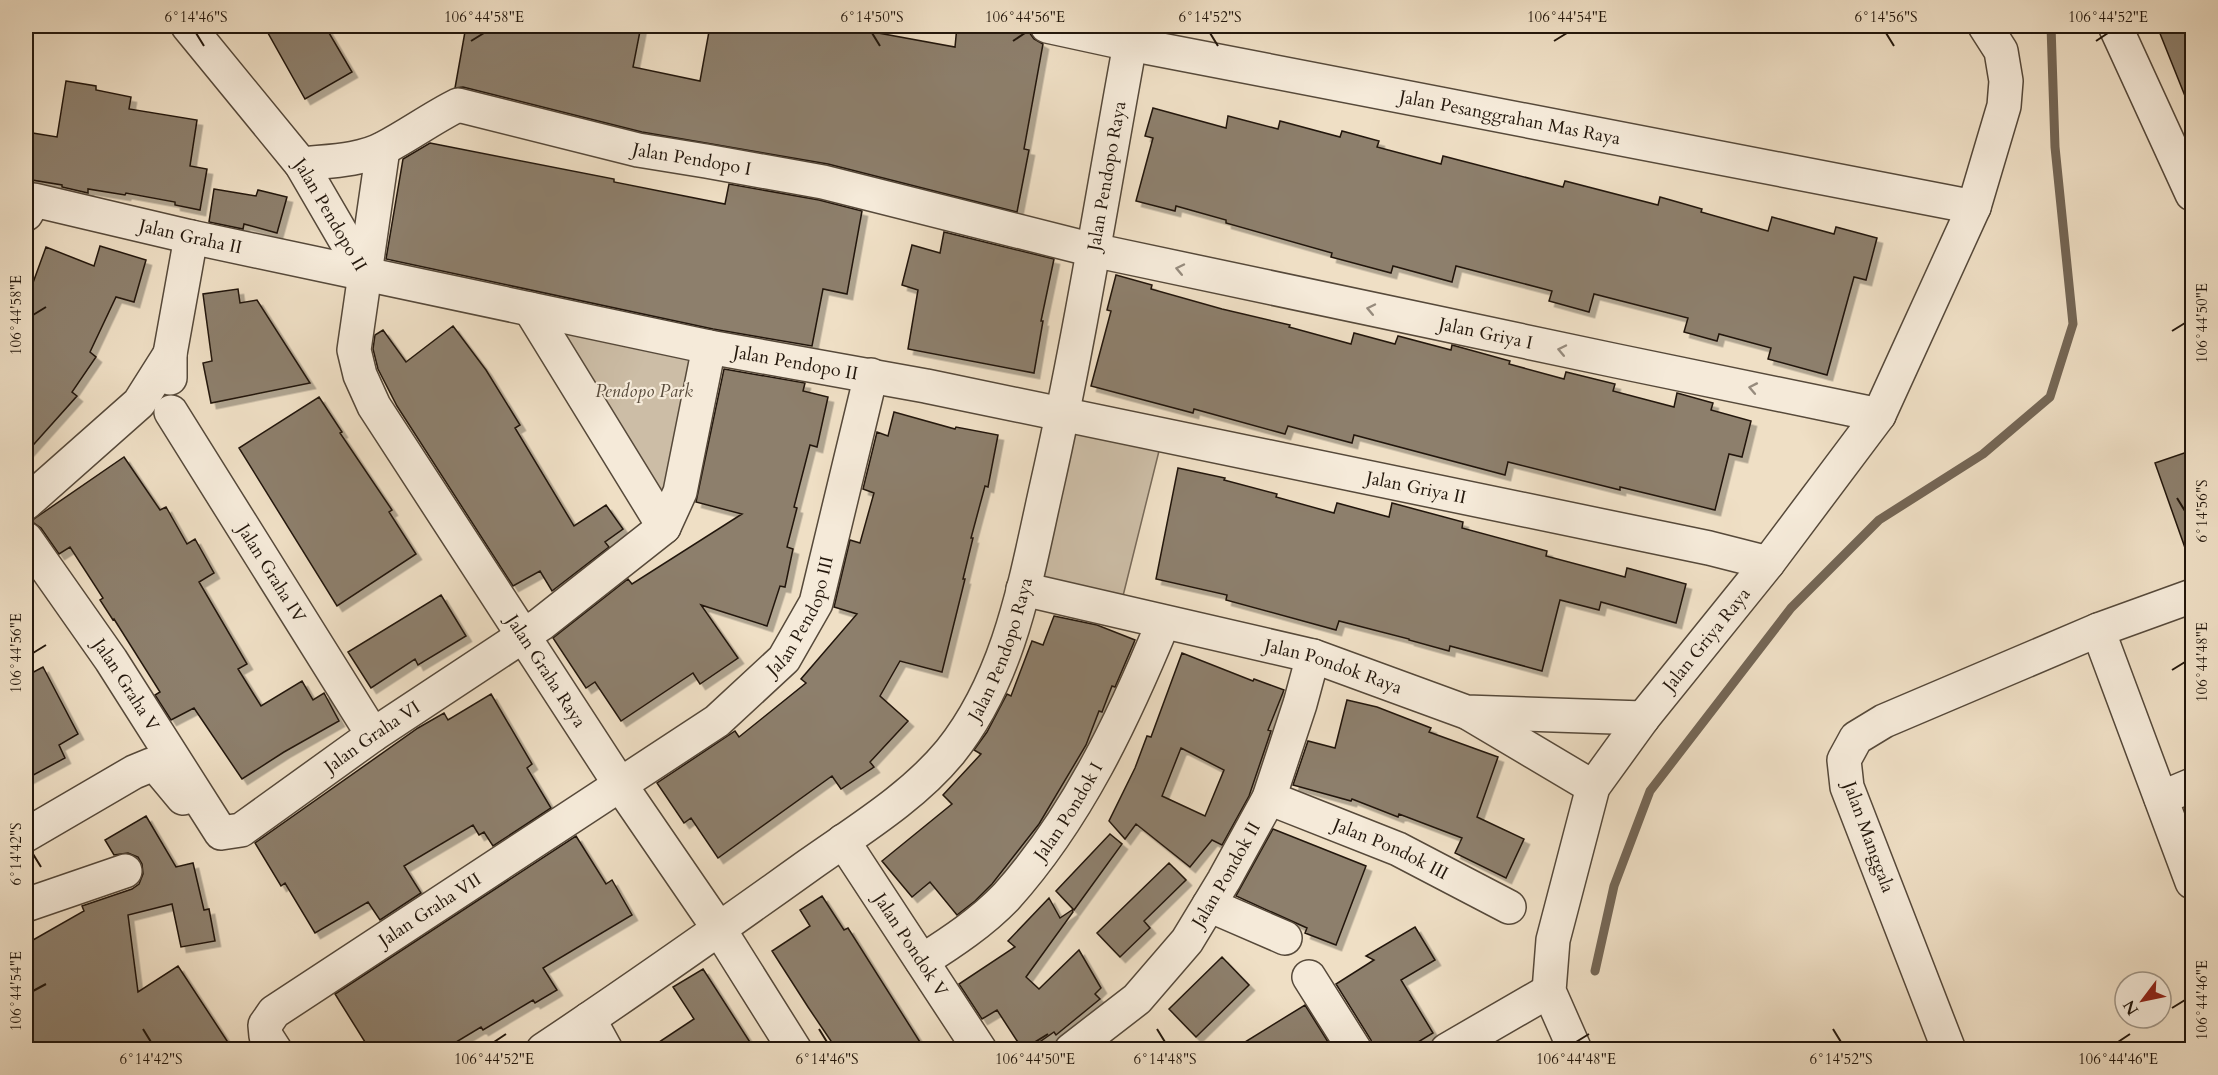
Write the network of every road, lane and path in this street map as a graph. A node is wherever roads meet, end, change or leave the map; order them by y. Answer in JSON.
{"nodes":[{"id":1,"x":188,"y":26,"type":"edge"},
{"id":2,"x":1047,"y":26,"type":"edge"},
{"id":3,"x":1985,"y":26,"type":"edge"},
{"id":4,"x":2115,"y":26,"type":"edge"},
{"id":5,"x":1130,"y":44,"type":"junction"},
{"id":6,"x":383,"y":149,"type":"junction"},
{"id":7,"x":301,"y":164,"type":"junction"},
{"id":8,"x":2193,"y":194,"type":"edge"},
{"id":9,"x":1974,"y":207,"type":"junction"},
{"id":10,"x":26,"y":214,"type":"edge"},
{"id":11,"x":191,"y":237,"type":"junction"},
{"id":12,"x":1093,"y":250,"type":"junction"},
{"id":13,"x":364,"y":274,"type":"junction"},
{"id":14,"x":530,"y":309,"type":"junction"},
{"id":15,"x":709,"y":347,"type":"junction"},
{"id":16,"x":170,"y":354,"type":"junction"},
{"id":17,"x":871,"y":375,"type":"junction"},
{"id":18,"x":139,"y":403,"type":"junction"},
{"id":19,"x":171,"y":412,"type":"junction"},
{"id":20,"x":1878,"y":414,"type":"junction"},
{"id":21,"x":1062,"y":415,"type":"junction"},
{"id":22,"x":26,"y":503,"type":"edge"},
{"id":23,"x":664,"y":527,"type":"junction"},
{"id":24,"x":26,"y":539,"type":"edge"},
{"id":25,"x":1768,"y":563,"type":"junction"},
{"id":26,"x":1023,"y":589,"type":"junction"},
{"id":27,"x":2193,"y":596,"type":"edge"},
{"id":28,"x":1163,"y":623,"type":"junction"},
{"id":29,"x":2098,"y":630,"type":"junction"},
{"id":30,"x":523,"y":636,"type":"junction"},
{"id":31,"x":1313,"y":656,"type":"junction"},
{"id":32,"x":1466,"y":712,"type":"junction"},
{"id":33,"x":1643,"y":718,"type":"junction"},
{"id":34,"x":373,"y":735,"type":"junction"},
{"id":35,"x":2193,"y":785,"type":"edge"},
{"id":36,"x":621,"y":786,"type":"junction"},
{"id":37,"x":1593,"y":787,"type":"junction"},
{"id":38,"x":1269,"y":798,"type":"junction"},
{"id":39,"x":2161,"y":798,"type":"junction"},
{"id":40,"x":219,"y":829,"type":"junction"},
{"id":41,"x":26,"y":836,"type":"edge"},
{"id":42,"x":843,"y":841,"type":"junction"},
{"id":43,"x":125,"y":871,"type":"dead end"},
{"id":44,"x":2193,"y":882,"type":"edge"},
{"id":45,"x":26,"y":905,"type":"edge"},
{"id":46,"x":1209,"y":905,"type":"junction"},
{"id":47,"x":1509,"y":908,"type":"dead end"},
{"id":48,"x":719,"y":930,"type":"junction"},
{"id":49,"x":1285,"y":938,"type":"dead end"},
{"id":50,"x":922,"y":961,"type":"junction"},
{"id":51,"x":1309,"y":977,"type":"dead end"},
{"id":52,"x":1549,"y":991,"type":"junction"},
{"id":53,"x":589,"y":1019,"type":"junction"},
{"id":54,"x":275,"y":1050,"type":"edge"},
{"id":55,"x":543,"y":1050,"type":"edge"},
{"id":56,"x":606,"y":1050,"type":"edge"},
{"id":57,"x":795,"y":1050,"type":"edge"},
{"id":58,"x":980,"y":1050,"type":"edge"},
{"id":59,"x":1071,"y":1050,"type":"edge"},
{"id":60,"x":1355,"y":1050,"type":"edge"},
{"id":61,"x":1447,"y":1050,"type":"edge"},
{"id":62,"x":1575,"y":1050,"type":"edge"},
{"id":63,"x":1949,"y":1050,"type":"edge"}],
"edges":[{"from":1,"to":7,"type":"street","name":"Jalan Pendopo II"},
{"from":2,"to":5,"type":"street","name":"Jalan Pesanggrahan Mas Raya"},
{"from":3,"to":9,"type":"street","name":"Jalan Griya Raya"},
{"from":4,"to":8,"type":"street"},
{"from":5,"to":9,"type":"street","name":"Jalan Pesanggrahan Mas Raya"},
{"from":5,"to":12,"type":"street","name":"Jalan Pendopo Raya"},
{"from":6,"to":7,"type":"street","name":"Jalan Pendopo I"},
{"from":6,"to":12,"type":"street","name":"Jalan Pendopo I"},
{"from":6,"to":13,"type":"street","name":"Jalan Graha Raya"},
{"from":7,"to":13,"type":"street","name":"Jalan Pendopo II"},
{"from":9,"to":20,"type":"street","name":"Jalan Griya Raya"},
{"from":10,"to":11,"type":"street","name":"Jalan Graha II"},
{"from":11,"to":13,"type":"street","name":"Jalan Graha II"},
{"from":11,"to":16,"type":"street"},
{"from":20,"to":12,"type":"street","name":"Jalan Griya I","one_way":true},
{"from":12,"to":21,"type":"street","name":"Jalan Pendopo Raya"},
{"from":13,"to":14,"type":"street","name":"Jalan Pendopo II"},
{"from":13,"to":30,"type":"street","name":"Jalan Graha Raya"},
{"from":14,"to":15,"type":"street","name":"Jalan Pendopo II"},
{"from":14,"to":23,"type":"street"},
{"from":15,"to":17,"type":"street","name":"Jalan Pendopo II"},
{"from":15,"to":23,"type":"street"},
{"from":16,"to":18,"type":"street"},
{"from":16,"to":19,"type":"street"},
{"from":17,"to":21,"type":"street","name":"Jalan Pendopo II"},
{"from":17,"to":36,"type":"street","name":"Jalan Pendopo III"},
{"from":18,"to":19,"type":"street"},
{"from":18,"to":22,"type":"street"},
{"from":19,"to":34,"type":"street","name":"Jalan Graha IV"},
{"from":20,"to":25,"type":"street","name":"Jalan Griya Raya"},
{"from":21,"to":25,"type":"street","name":"Jalan Griya II"},
{"from":21,"to":26,"type":"street","name":"Jalan Pendopo Raya"},
{"from":23,"to":30,"type":"street","name":"Jalan Graha VI"},
{"from":24,"to":40,"type":"street","name":"Jalan Graha V"},
{"from":25,"to":33,"type":"street","name":"Jalan Griya Raya"},
{"from":26,"to":28,"type":"street","name":"Jalan Pondok Raya"},
{"from":26,"to":42,"type":"street","name":"Jalan Pendopo Raya"},
{"from":27,"to":29,"type":"street","name":"Jalan Manggala"},
{"from":28,"to":31,"type":"street","name":"Jalan Pondok Raya"},
{"from":28,"to":50,"type":"street","name":"Jalan Pondok I"},
{"from":29,"to":39,"type":"street"},
{"from":29,"to":63,"type":"street","name":"Jalan Manggala"},
{"from":30,"to":34,"type":"street","name":"Jalan Graha VI"},
{"from":30,"to":36,"type":"street","name":"Jalan Graha Raya"},
{"from":31,"to":32,"type":"street","name":"Jalan Pondok Raya"},
{"from":31,"to":38,"type":"street","name":"Jalan Pondok II"},
{"from":32,"to":33,"type":"street","name":"Jalan Pondok Raya"},
{"from":32,"to":37,"type":"street"},
{"from":33,"to":37,"type":"street","name":"Jalan Griya Raya"},
{"from":34,"to":40,"type":"street","name":"Jalan Graha VI"},
{"from":35,"to":39,"type":"street"},
{"from":36,"to":48,"type":"street","name":"Jalan Graha Raya"},
{"from":36,"to":54,"type":"street","name":"Jalan Graha VII"},
{"from":37,"to":52,"type":"street","name":"Jalan Griya Raya"},
{"from":38,"to":46,"type":"street","name":"Jalan Pondok II"},
{"from":38,"to":47,"type":"street","name":"Jalan Pondok III"},
{"from":39,"to":44,"type":"street"},
{"from":40,"to":41,"type":"street"},
{"from":42,"to":48,"type":"street","name":"Jalan Pendopo Raya"},
{"from":42,"to":50,"type":"street","name":"Jalan Pondok V"},
{"from":43,"to":45,"type":"street"},
{"from":46,"to":49,"type":"street"},
{"from":46,"to":59,"type":"street","name":"Jalan Pondok II"},
{"from":48,"to":53,"type":"street","name":"Jalan Pendopo Raya"},
{"from":48,"to":57,"type":"street","name":"Jalan Graha Raya"},
{"from":50,"to":58,"type":"street","name":"Jalan Pondok V"},
{"from":51,"to":60,"type":"street"},
{"from":52,"to":61,"type":"street"},
{"from":52,"to":62,"type":"street"},
{"from":53,"to":55,"type":"street","name":"Jalan Pendopo Raya"},
{"from":53,"to":56,"type":"street"}]}
